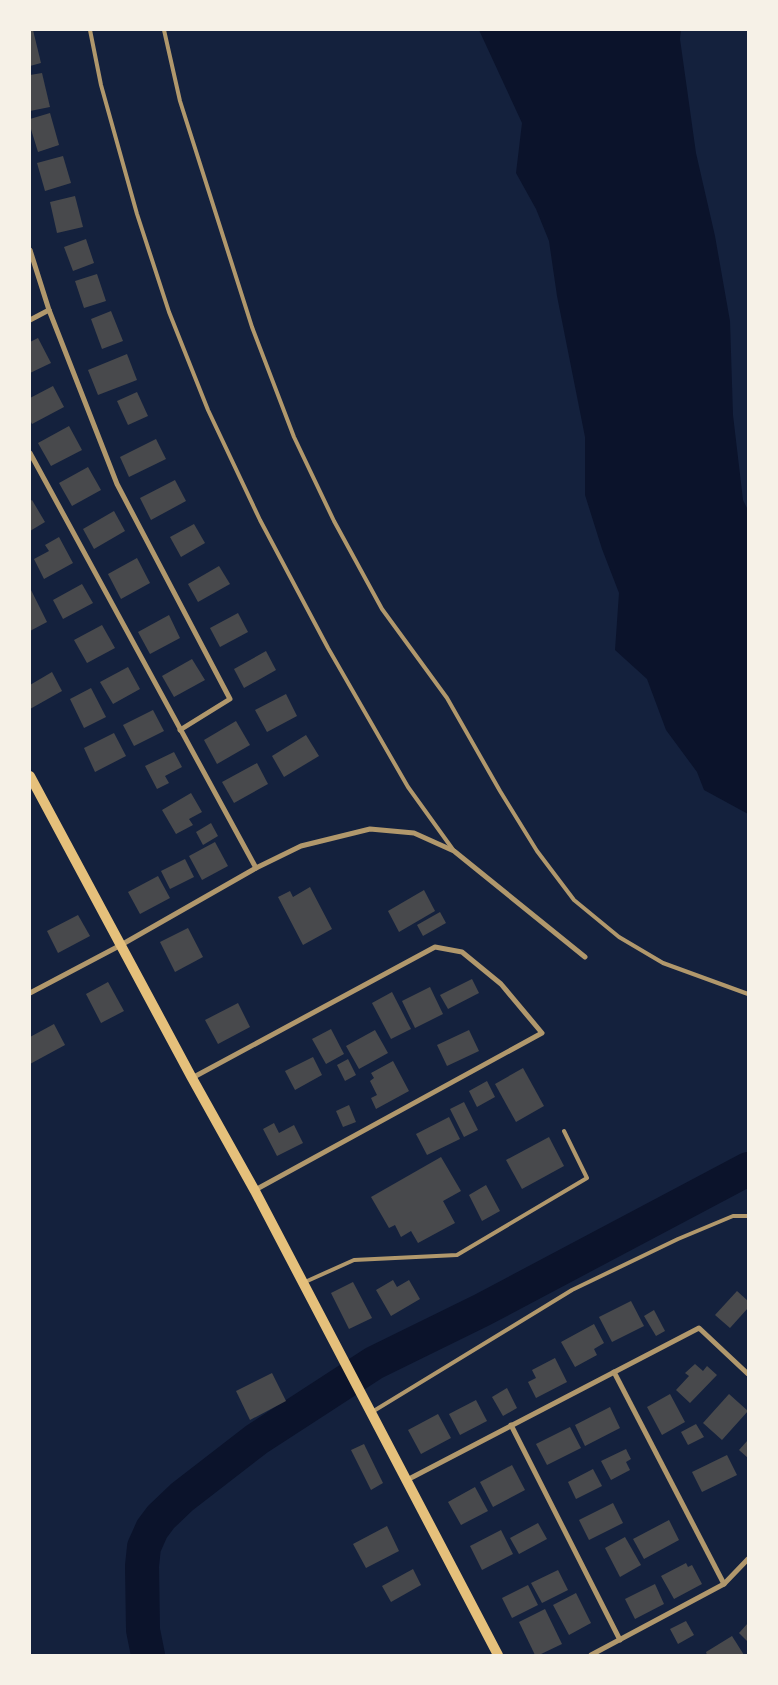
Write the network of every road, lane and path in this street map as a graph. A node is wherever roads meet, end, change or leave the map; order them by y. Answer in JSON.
{"nodes":[{"id":1,"x":90,"y":30,"type":"edge"},
{"id":2,"x":164,"y":30,"type":"edge"},
{"id":3,"x":30,"y":250,"type":"edge"},
{"id":4,"x":49,"y":310,"type":"junction"},
{"id":5,"x":30,"y":320,"type":"edge"},
{"id":6,"x":30,"y":452,"type":"edge"},
{"id":7,"x":180,"y":730,"type":"junction"},
{"id":8,"x":30,"y":776,"type":"edge"},
{"id":9,"x":454,"y":851,"type":"junction"},
{"id":10,"x":256,"y":868,"type":"junction"},
{"id":11,"x":121,"y":945,"type":"junction"},
{"id":12,"x":585,"y":957,"type":"dead end"},
{"id":13,"x":30,"y":993,"type":"edge"},
{"id":14,"x":748,"y":994,"type":"edge"},
{"id":15,"x":192,"y":1078,"type":"junction"},
{"id":16,"x":564,"y":1132,"type":"dead end"},
{"id":17,"x":255,"y":1191,"type":"junction"},
{"id":18,"x":748,"y":1216,"type":"edge"},
{"id":19,"x":303,"y":1283,"type":"junction"},
{"id":20,"x":614,"y":1372,"type":"junction"},
{"id":21,"x":748,"y":1374,"type":"edge"},
{"id":22,"x":372,"y":1412,"type":"junction"},
{"id":23,"x":511,"y":1425,"type":"junction"},
{"id":24,"x":407,"y":1480,"type":"junction"},
{"id":25,"x":748,"y":1559,"type":"edge"},
{"id":26,"x":724,"y":1584,"type":"junction"},
{"id":27,"x":620,"y":1640,"type":"junction"},
{"id":28,"x":498,"y":1655,"type":"edge"},
{"id":29,"x":591,"y":1655,"type":"edge"}],
"edges":[{"from":1,"to":9,"type":"lane"},
{"from":2,"to":14,"type":"lane"},
{"from":3,"to":4,"type":"street"},
{"from":4,"to":5,"type":"street"},
{"from":4,"to":7,"type":"street"},
{"from":6,"to":7,"type":"street"},
{"from":7,"to":10,"type":"street"},
{"from":8,"to":11,"type":"main road"},
{"from":9,"to":10,"type":"street"},
{"from":9,"to":12,"type":"street"},
{"from":10,"to":11,"type":"street"},
{"from":11,"to":13,"type":"street"},
{"from":11,"to":15,"type":"main road"},
{"from":15,"to":17,"type":"main road"},
{"from":15,"to":17,"type":"street"},
{"from":16,"to":19,"type":"lane"},
{"from":17,"to":19,"type":"main road"},
{"from":18,"to":22,"type":"lane"},
{"from":19,"to":22,"type":"main road"},
{"from":20,"to":21,"type":"street"},
{"from":20,"to":23,"type":"street"},
{"from":20,"to":26,"type":"street"},
{"from":22,"to":24,"type":"main road"},
{"from":23,"to":24,"type":"street"},
{"from":23,"to":27,"type":"street"},
{"from":24,"to":28,"type":"main road"},
{"from":25,"to":26,"type":"street"},
{"from":26,"to":27,"type":"street"},
{"from":27,"to":29,"type":"street"}]}
